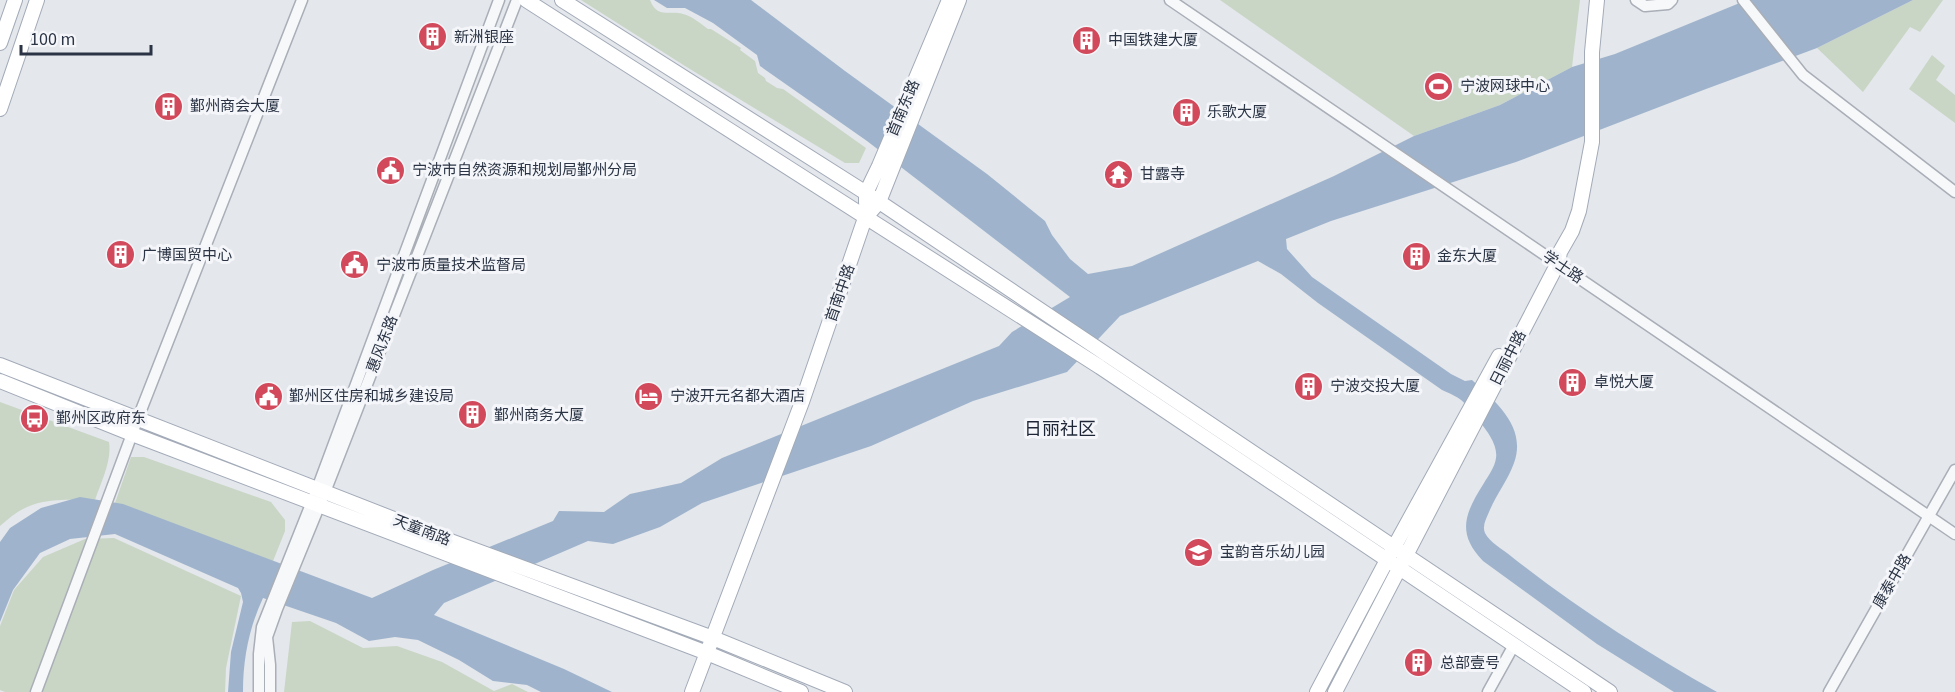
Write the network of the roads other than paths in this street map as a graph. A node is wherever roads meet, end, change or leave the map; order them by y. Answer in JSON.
{"nodes":[{"id":1,"x":15,"y":0,"type":"edge"},
{"id":2,"x":37,"y":0,"type":"edge"},
{"id":3,"x":302,"y":0,"type":"edge"},
{"id":4,"x":499,"y":0,"type":"edge"},
{"id":5,"x":517,"y":0,"type":"edge"},
{"id":6,"x":525,"y":0,"type":"edge"},
{"id":7,"x":561,"y":0,"type":"edge"},
{"id":8,"x":949,"y":0,"type":"edge"},
{"id":9,"x":959,"y":0,"type":"edge"},
{"id":10,"x":1170,"y":0,"type":"edge"},
{"id":11,"x":1597,"y":0,"type":"edge"},
{"id":12,"x":1636,"y":0,"type":"edge"},
{"id":13,"x":1672,"y":0,"type":"edge"},
{"id":14,"x":1743,"y":0,"type":"edge"},
{"id":15,"x":1181,"y":3,"type":"edge"},
{"id":16,"x":0,"y":43,"type":"edge"},
{"id":17,"x":0,"y":109,"type":"edge"},
{"id":18,"x":884,"y":187,"type":"joint"},
{"id":19,"x":1955,"y":192,"type":"edge"},
{"id":20,"x":866,"y":194,"type":"junction"},
{"id":21,"x":879,"y":202,"type":"junction"},
{"id":22,"x":865,"y":218,"type":"junction"},
{"id":23,"x":1556,"y":258,"type":"junction"},
{"id":24,"x":0,"y":364,"type":"edge"},
{"id":25,"x":0,"y":381,"type":"edge"},
{"id":26,"x":138,"y":418,"type":"junction"},
{"id":27,"x":1465,"y":430,"type":"junction"},
{"id":28,"x":132,"y":434,"type":"junction"},
{"id":29,"x":1955,"y":470,"type":"edge"},
{"id":30,"x":321,"y":490,"type":"junction"},
{"id":31,"x":315,"y":504,"type":"junction"},
{"id":32,"x":1929,"y":516,"type":"junction"},
{"id":33,"x":1955,"y":534,"type":"edge"},
{"id":34,"x":1390,"y":554,"type":"junction"},
{"id":35,"x":1403,"y":562,"type":"junction"},
{"id":36,"x":273,"y":607,"type":"junction"},
{"id":37,"x":713,"y":638,"type":"junction"},
{"id":38,"x":1514,"y":645,"type":"junction"},
{"id":39,"x":707,"y":653,"type":"junction"},
{"id":40,"x":36,"y":692,"type":"edge"},
{"id":41,"x":259,"y":692,"type":"edge"},
{"id":42,"x":270,"y":692,"type":"edge"},
{"id":43,"x":692,"y":692,"type":"edge"},
{"id":44,"x":801,"y":692,"type":"edge"},
{"id":45,"x":845,"y":692,"type":"edge"},
{"id":46,"x":1317,"y":692,"type":"edge"},
{"id":47,"x":1335,"y":692,"type":"edge"},
{"id":48,"x":1488,"y":692,"type":"edge"},
{"id":49,"x":1584,"y":692,"type":"edge"},
{"id":50,"x":1610,"y":692,"type":"edge"},
{"id":51,"x":1829,"y":692,"type":"edge"}],
"edges":[{"from":1,"to":16,"type":"main road"},
{"from":2,"to":17,"type":"main road"},
{"from":3,"to":26,"type":"street"},
{"from":4,"to":30,"type":"street","name":"惠风东路"},
{"from":5,"to":30,"type":"street","name":"惠风东路"},
{"from":6,"to":22,"type":"main road"},
{"from":7,"to":20,"type":"main road"},
{"from":8,"to":20,"type":"main road","name":"首南东路"},
{"from":9,"to":18,"type":"main road","name":"首南东路"},
{"from":10,"to":15,"type":"street","name":"学士路"},
{"from":11,"to":23,"type":"main road","name":"日丽中路"},
{"from":12,"to":13,"type":"street"},
{"from":14,"to":19,"type":"street"},
{"from":15,"to":23,"type":"street","name":"学士路"},
{"from":18,"to":21,"type":"main road","name":"首南中路"},
{"from":20,"to":21,"type":"main road"},
{"from":20,"to":22,"type":"main road","name":"首南东路"},
{"from":21,"to":22,"type":"main road","name":"首南中路"},
{"from":21,"to":34,"type":"main road"},
{"from":22,"to":34,"type":"main road"},
{"from":22,"to":37,"type":"main road","name":"首南中路"},
{"from":23,"to":27,"type":"main road","name":"日丽中路"},
{"from":23,"to":32,"type":"street","name":"学士路"},
{"from":24,"to":26,"type":"main road","name":"天童南路"},
{"from":25,"to":28,"type":"main road"},
{"from":26,"to":28,"type":"street"},
{"from":26,"to":30,"type":"main road","name":"天童南路"},
{"from":27,"to":34,"type":"main road","name":"日丽中路"},
{"from":27,"to":35,"type":"main road","name":"日丽中路"},
{"from":28,"to":31,"type":"main road"},
{"from":28,"to":40,"type":"street"},
{"from":29,"to":32,"type":"street","name":"康泰中路"},
{"from":30,"to":31,"type":"street","name":"惠风东路"},
{"from":30,"to":37,"type":"main road","name":"天童南路"},
{"from":31,"to":36,"type":"street","name":"惠风东路"},
{"from":31,"to":39,"type":"main road"},
{"from":32,"to":33,"type":"street","name":"学士路"},
{"from":32,"to":51,"type":"street","name":"康泰中路"},
{"from":34,"to":35,"type":"main road"},
{"from":34,"to":46,"type":"main road","name":"日丽中路"},
{"from":35,"to":38,"type":"main road"},
{"from":35,"to":47,"type":"main road","name":"日丽中路"},
{"from":35,"to":50,"type":"main road"},
{"from":36,"to":41,"type":"street","name":"惠风东路"},
{"from":36,"to":42,"type":"street","name":"惠风东路"},
{"from":37,"to":39,"type":"main road"},
{"from":37,"to":45,"type":"main road","name":"天童南路"},
{"from":38,"to":48,"type":"street"},
{"from":38,"to":49,"type":"main road"},
{"from":39,"to":43,"type":"main road"},
{"from":39,"to":44,"type":"main road"}]}
